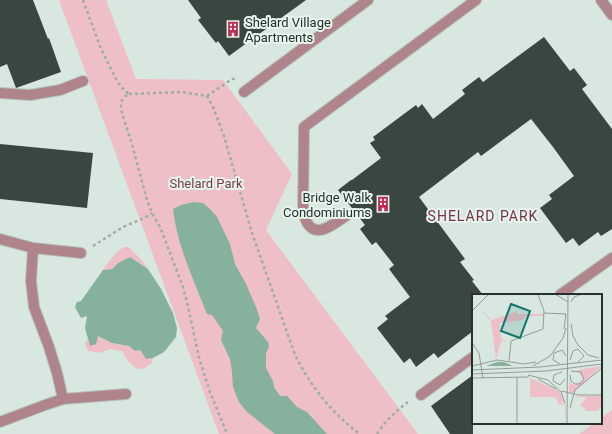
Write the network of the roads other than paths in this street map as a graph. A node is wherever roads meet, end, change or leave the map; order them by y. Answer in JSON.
{"nodes":[{"id":1,"x":368,"y":0,"type":"edge"},
{"id":2,"x":476,"y":0,"type":"edge"},
{"id":3,"x":601,"y":0,"type":"edge"},
{"id":4,"x":612,"y":15,"type":"edge"},
{"id":5,"x":83,"y":81,"type":"dead end"},
{"id":6,"x":244,"y":92,"type":"dead end"},
{"id":7,"x":0,"y":93,"type":"edge"},
{"id":8,"x":346,"y":216,"type":"dead end"},
{"id":9,"x":0,"y":239,"type":"edge"},
{"id":10,"x":33,"y":248,"type":"junction"},
{"id":11,"x":81,"y":253,"type":"road end"},
{"id":12,"x":612,"y":258,"type":"edge"},
{"id":13,"x":561,"y":294,"type":"edge"},
{"id":14,"x":472,"y":358,"type":"edge"},
{"id":15,"x":126,"y":394,"type":"dead end"},
{"id":16,"x":421,"y":395,"type":"road end"},
{"id":17,"x":63,"y":399,"type":"junction"},
{"id":18,"x":0,"y":422,"type":"edge"}],
"edges":[{"from":1,"to":6,"type":"street"},
{"from":2,"to":8,"type":"street"},
{"from":3,"to":4,"type":"street"},
{"from":5,"to":7,"type":"street"},
{"from":9,"to":10,"type":"street"},
{"from":10,"to":11,"type":"street"},
{"from":10,"to":17,"type":"street"},
{"from":12,"to":13,"type":"street"},
{"from":14,"to":16,"type":"street"},
{"from":15,"to":17,"type":"street"},
{"from":17,"to":18,"type":"street"}]}
